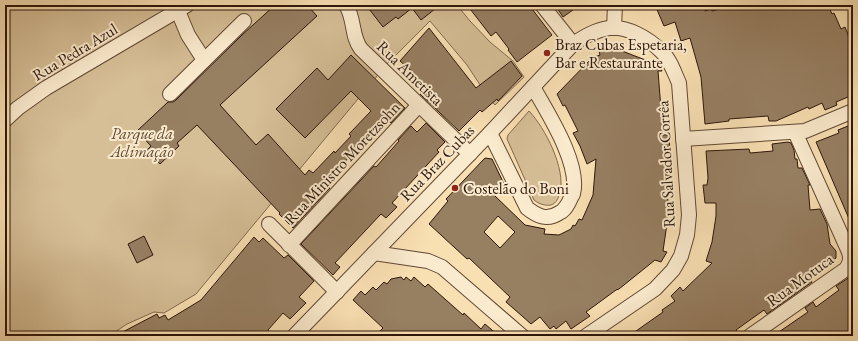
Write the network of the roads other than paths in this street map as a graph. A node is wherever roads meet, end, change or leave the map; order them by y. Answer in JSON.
{"nodes":[{"id":1,"x":346,"y":5,"type":"edge"},
{"id":2,"x":542,"y":5,"type":"edge"},
{"id":3,"x":615,"y":5,"type":"edge"},
{"id":4,"x":183,"y":8,"type":"edge"},
{"id":5,"x":244,"y":21,"type":"dead end"},
{"id":6,"x":614,"y":28,"type":"junction"},
{"id":7,"x":572,"y":44,"type":"junction"},
{"id":8,"x":204,"y":60,"type":"junction"},
{"id":9,"x":533,"y":87,"type":"junction"},
{"id":10,"x":170,"y":94,"type":"dead end"},
{"id":11,"x":419,"y":105,"type":"junction"},
{"id":12,"x":853,"y":111,"type":"edge"},
{"id":13,"x":5,"y":120,"type":"edge"},
{"id":14,"x":795,"y":132,"type":"junction"},
{"id":15,"x":490,"y":133,"type":"junction"},
{"id":16,"x":684,"y":139,"type":"junction"},
{"id":17,"x":470,"y":154,"type":"junction"},
{"id":18,"x":269,"y":224,"type":"dead end"},
{"id":19,"x":289,"y":245,"type":"junction"},
{"id":20,"x":374,"y":253,"type":"junction"},
{"id":21,"x":337,"y":292,"type":"junction"},
{"id":22,"x":294,"y":336,"type":"edge"},
{"id":23,"x":522,"y":336,"type":"edge"},
{"id":24,"x":586,"y":336,"type":"edge"},
{"id":25,"x":750,"y":336,"type":"edge"}],
"edges":[{"from":1,"to":11,"type":"street","name":"Rua Ametista"},
{"from":2,"to":7,"type":"street"},
{"from":3,"to":6,"type":"street"},
{"from":4,"to":8,"type":"street"},
{"from":4,"to":13,"type":"street","name":"Rua Pedra Azul"},
{"from":5,"to":8,"type":"street"},
{"from":6,"to":7,"type":"street","name":"Rua Braz Cubas"},
{"from":6,"to":16,"type":"street","name":"Rua Salvador Corrêa"},
{"from":7,"to":9,"type":"street","name":"Rua Braz Cubas"},
{"from":8,"to":10,"type":"street"},
{"from":9,"to":15,"type":"street","name":"Rua Braz Cubas"},
{"from":9,"to":15,"type":"street"},
{"from":11,"to":17,"type":"street","name":"Rua Ametista"},
{"from":11,"to":19,"type":"street","name":"Rua Ministro Moretzsohn"},
{"from":12,"to":14,"type":"street"},
{"from":14,"to":16,"type":"street"},
{"from":14,"to":25,"type":"street","name":"Rua Motuca"},
{"from":15,"to":17,"type":"street","name":"Rua Braz Cubas"},
{"from":16,"to":24,"type":"street","name":"Rua Salvador Corrêa"},
{"from":17,"to":20,"type":"street","name":"Rua Braz Cubas"},
{"from":18,"to":19,"type":"street"},
{"from":19,"to":21,"type":"street"},
{"from":20,"to":21,"type":"street","name":"Rua Braz Cubas"},
{"from":20,"to":23,"type":"street"},
{"from":21,"to":22,"type":"street","name":"Rua Braz Cubas"}]}
